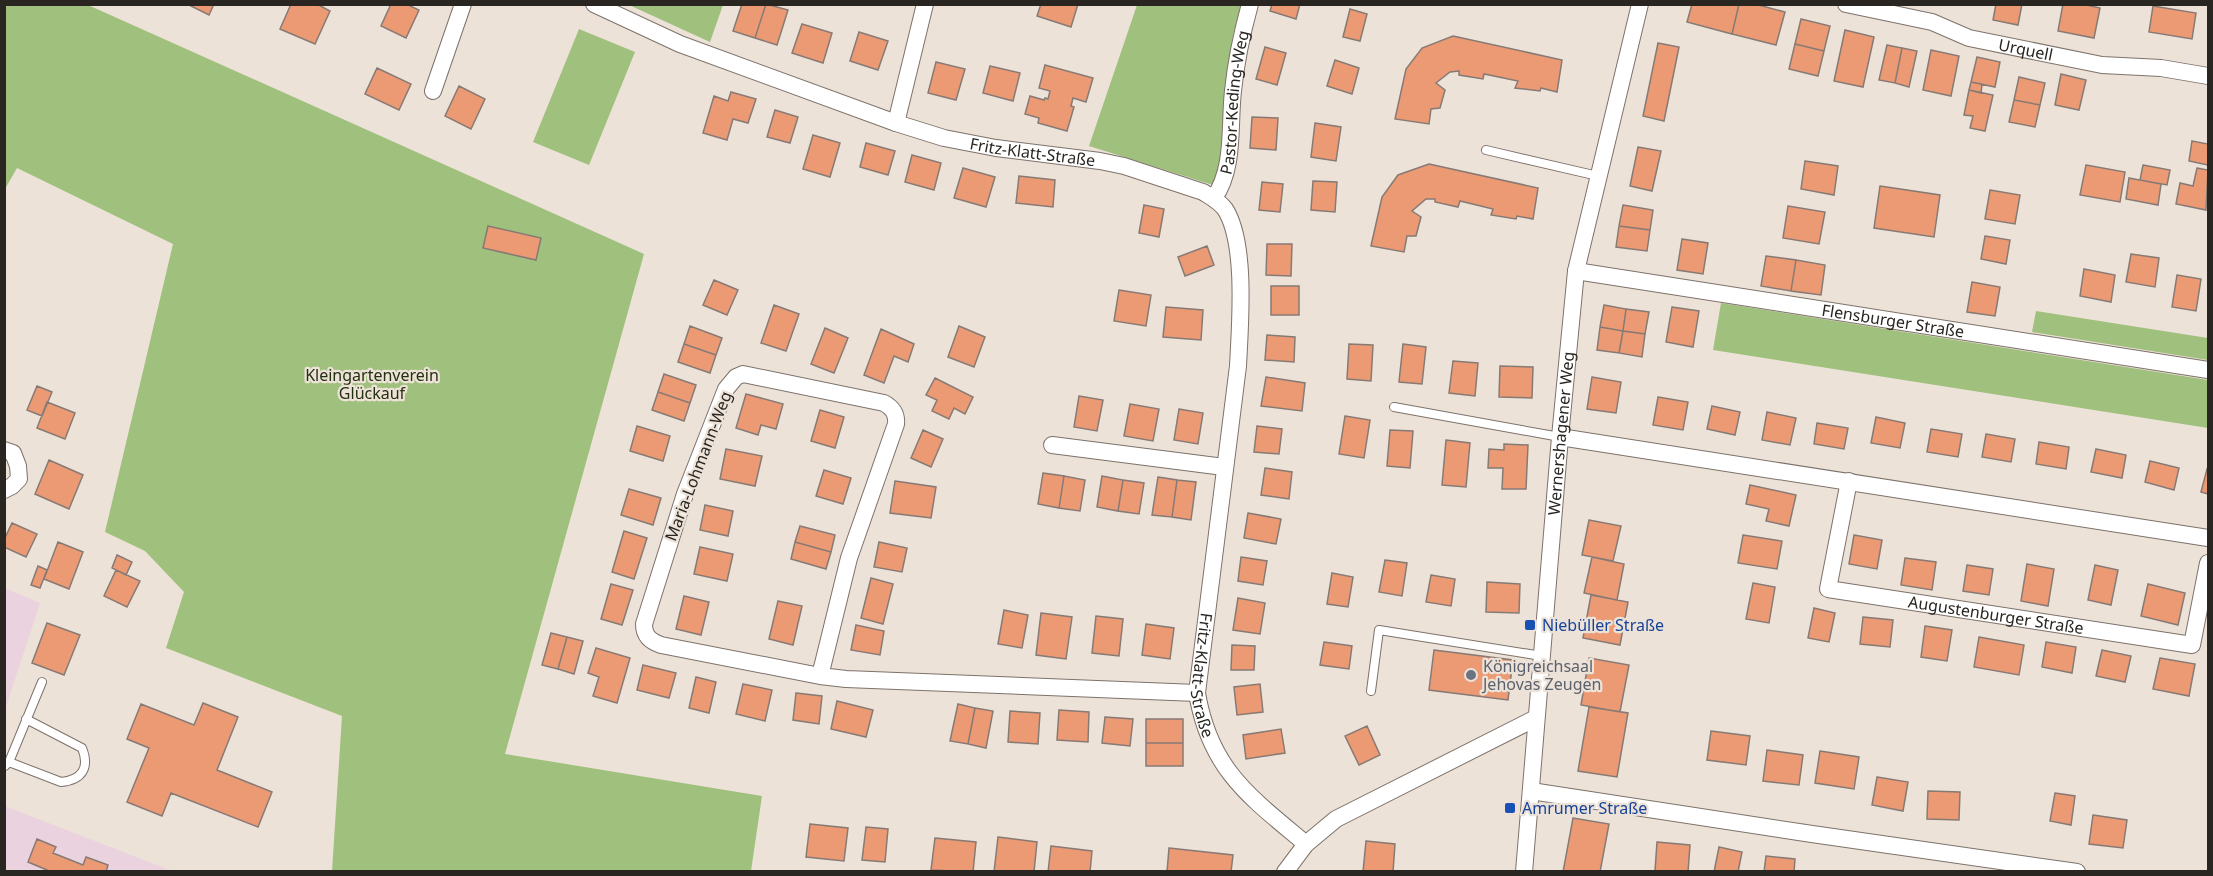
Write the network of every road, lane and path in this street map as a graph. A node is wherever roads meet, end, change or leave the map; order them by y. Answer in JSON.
{"nodes":[{"id":1,"x":462,"y":4,"type":"edge"},
{"id":2,"x":594,"y":4,"type":"edge"},
{"id":3,"x":925,"y":4,"type":"edge"},
{"id":4,"x":1250,"y":4,"type":"edge"},
{"id":5,"x":1640,"y":4,"type":"edge"},
{"id":6,"x":1846,"y":4,"type":"edge"},
{"id":7,"x":2208,"y":76,"type":"edge"},
{"id":8,"x":433,"y":91,"type":"dead end"},
{"id":9,"x":896,"y":123,"type":"junction"},
{"id":10,"x":1486,"y":150,"type":"dead end"},
{"id":11,"x":1599,"y":176,"type":"junction"},
{"id":12,"x":1214,"y":198,"type":"junction"},
{"id":13,"x":1576,"y":271,"type":"junction"},
{"id":14,"x":2208,"y":370,"type":"edge"},
{"id":15,"x":1394,"y":407,"type":"dead end"},
{"id":16,"x":1560,"y":437,"type":"junction"},
{"id":17,"x":1052,"y":445,"type":"dead end"},
{"id":18,"x":4,"y":450,"type":"edge"},
{"id":19,"x":1224,"y":467,"type":"junction"},
{"id":20,"x":1849,"y":481,"type":"junction"},
{"id":21,"x":4,"y":490,"type":"edge"},
{"id":22,"x":2208,"y":538,"type":"edge"},
{"id":23,"x":2208,"y":563,"type":"edge"},
{"id":24,"x":1542,"y":656,"type":"junction"},
{"id":25,"x":820,"y":676,"type":"junction"},
{"id":26,"x":42,"y":682,"type":"dead end"},
{"id":27,"x":1371,"y":691,"type":"dead end"},
{"id":28,"x":1197,"y":693,"type":"junction"},
{"id":29,"x":1536,"y":718,"type":"junction"},
{"id":30,"x":26,"y":719,"type":"junction"},
{"id":31,"x":7,"y":764,"type":"edge"},
{"id":32,"x":1531,"y":791,"type":"junction"},
{"id":33,"x":1306,"y":844,"type":"junction"},
{"id":34,"x":1285,"y":872,"type":"edge"},
{"id":35,"x":1524,"y":872,"type":"edge"},
{"id":36,"x":2077,"y":872,"type":"edge"}],
"edges":[{"from":1,"to":8,"type":"street"},
{"from":2,"to":9,"type":"street","name":"Fritz-Klatt-Straße"},
{"from":3,"to":9,"type":"street"},
{"from":4,"to":12,"type":"street","name":"Pastor-Keding-Weg"},
{"from":5,"to":11,"type":"street","name":"Wernershagener Weg"},
{"from":6,"to":7,"type":"street","name":"Urquell"},
{"from":9,"to":12,"type":"street","name":"Fritz-Klatt-Straße"},
{"from":10,"to":11,"type":"lane"},
{"from":11,"to":13,"type":"street","name":"Wernershagener Weg"},
{"from":12,"to":19,"type":"street","name":"Fritz-Klatt-Straße"},
{"from":13,"to":14,"type":"street","name":"Flensburger Straße"},
{"from":13,"to":16,"type":"street","name":"Wernershagener Weg"},
{"from":15,"to":16,"type":"lane"},
{"from":16,"to":20,"type":"street"},
{"from":16,"to":24,"type":"street","name":"Wernershagener Weg"},
{"from":17,"to":19,"type":"street"},
{"from":18,"to":21,"type":"street"},
{"from":19,"to":28,"type":"street","name":"Fritz-Klatt-Straße"},
{"from":20,"to":22,"type":"street"},
{"from":20,"to":23,"type":"street","name":"Augustenburger Straße"},
{"from":24,"to":27,"type":"lane"},
{"from":24,"to":29,"type":"street","name":"Wernershagener Weg"},
{"from":25,"to":25,"type":"street","name":"Maria-Lohmann-Weg"},
{"from":25,"to":28,"type":"street","name":"Maria-Lohmann-Weg"},
{"from":26,"to":30,"type":"lane"},
{"from":28,"to":33,"type":"street","name":"Fritz-Klatt-Straße"},
{"from":29,"to":32,"type":"street","name":"Wernershagener Weg"},
{"from":29,"to":33,"type":"street"},
{"from":30,"to":31,"type":"lane"},
{"from":30,"to":31,"type":"lane"},
{"from":32,"to":35,"type":"street","name":"Wernershagener Weg"},
{"from":32,"to":36,"type":"street"},
{"from":33,"to":34,"type":"street"}]}
